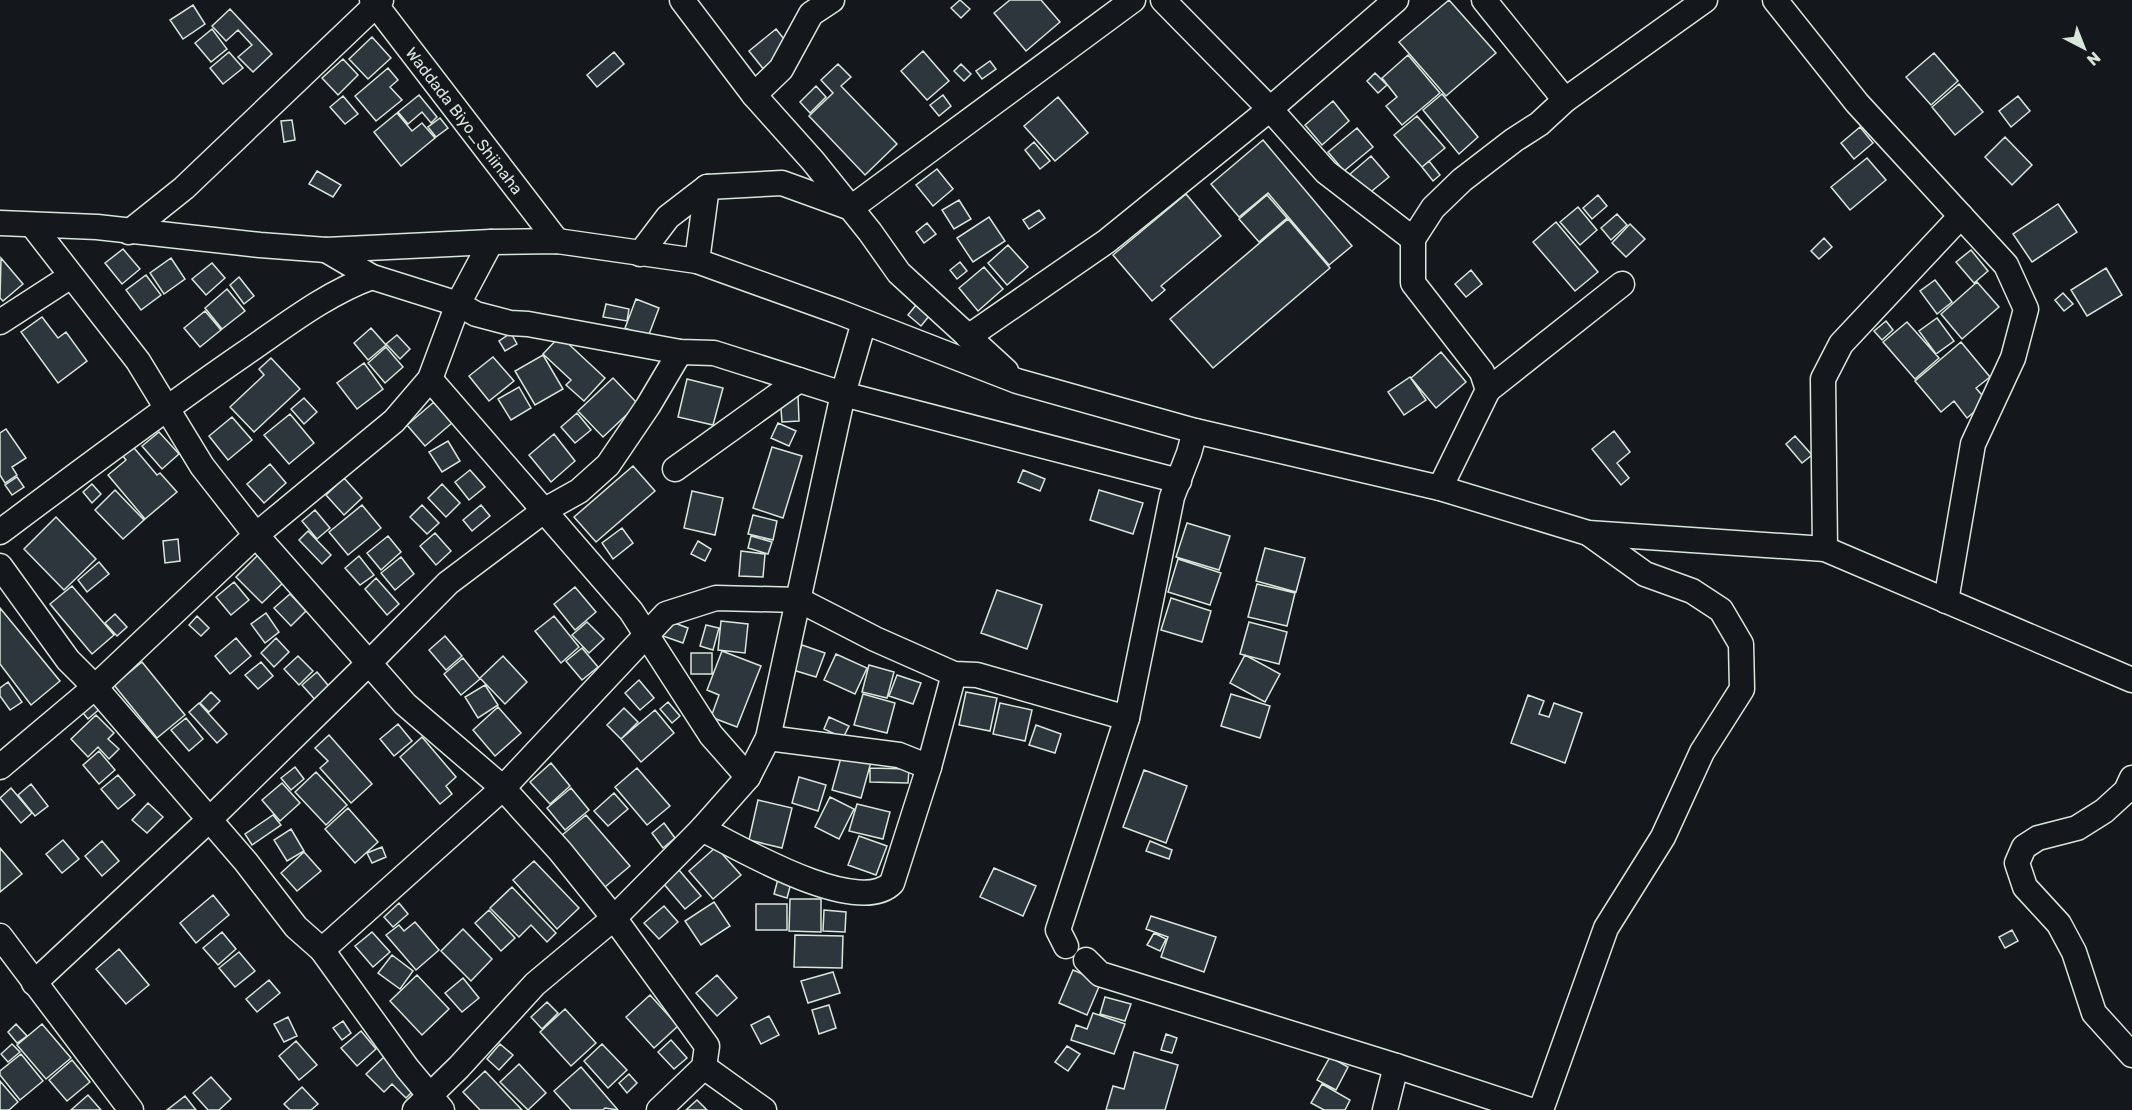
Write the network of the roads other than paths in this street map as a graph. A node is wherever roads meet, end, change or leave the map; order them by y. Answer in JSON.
{"nodes":[{"id":1,"x":682,"y":0,"type":"edge"},
{"id":2,"x":832,"y":0,"type":"edge"},
{"id":3,"x":1133,"y":0,"type":"edge"},
{"id":4,"x":1163,"y":0,"type":"edge"},
{"id":5,"x":1395,"y":0,"type":"edge"},
{"id":6,"x":1484,"y":0,"type":"edge"},
{"id":7,"x":1705,"y":0,"type":"edge"},
{"id":8,"x":1775,"y":0,"type":"edge"},
{"id":9,"x":377,"y":1,"type":"edge"},
{"id":10,"x":754,"y":95,"type":"junction"},
{"id":11,"x":1565,"y":100,"type":"junction"},
{"id":12,"x":1270,"y":110,"type":"junction"},
{"id":13,"x":707,"y":187,"type":"junction"},
{"id":14,"x":851,"y":208,"type":"junction"},
{"id":15,"x":1961,"y":216,"type":"junction"},
{"id":16,"x":0,"y":224,"type":"edge"},
{"id":17,"x":33,"y":226,"type":"junction"},
{"id":18,"x":129,"y":232,"type":"junction"},
{"id":19,"x":1413,"y":239,"type":"junction"},
{"id":20,"x":557,"y":241,"type":"junction"},
{"id":21,"x":491,"y":242,"type":"junction"},
{"id":22,"x":326,"y":250,"type":"junction"},
{"id":23,"x":640,"y":254,"type":"junction"},
{"id":24,"x":697,"y":261,"type":"junction"},
{"id":25,"x":71,"y":276,"type":"junction"},
{"id":26,"x":372,"y":277,"type":"junction"},
{"id":27,"x":1623,"y":284,"type":"dead end"},
{"id":28,"x":458,"y":304,"type":"junction"},
{"id":29,"x":0,"y":322,"type":"edge"},
{"id":30,"x":864,"y":322,"type":"junction"},
{"id":31,"x":968,"y":337,"type":"junction"},
{"id":32,"x":680,"y":352,"type":"junction"},
{"id":33,"x":430,"y":380,"type":"junction"},
{"id":34,"x":799,"y":380,"type":"junction"},
{"id":35,"x":1017,"y":381,"type":"junction"},
{"id":36,"x":1488,"y":390,"type":"junction"},
{"id":37,"x":843,"y":394,"type":"junction"},
{"id":38,"x":166,"y":408,"type":"junction"},
{"id":39,"x":1195,"y":431,"type":"junction"},
{"id":40,"x":675,"y":469,"type":"dead end"},
{"id":41,"x":1179,"y":481,"type":"junction"},
{"id":42,"x":1440,"y":488,"type":"junction"},
{"id":43,"x":545,"y":510,"type":"junction"},
{"id":44,"x":0,"y":532,"type":"edge"},
{"id":45,"x":1588,"y":533,"type":"junction"},
{"id":46,"x":256,"y":535,"type":"junction"},
{"id":47,"x":1825,"y":549,"type":"junction"},
{"id":48,"x":0,"y":566,"type":"edge"},
{"id":49,"x":799,"y":600,"type":"junction"},
{"id":50,"x":1946,"y":601,"type":"junction"},
{"id":51,"x":646,"y":636,"type":"junction"},
{"id":52,"x":369,"y":663,"type":"junction"},
{"id":53,"x":954,"y":674,"type":"junction"},
{"id":54,"x":2132,"y":680,"type":"edge"},
{"id":55,"x":95,"y":687,"type":"junction"},
{"id":56,"x":1127,"y":718,"type":"junction"},
{"id":57,"x":768,"y":738,"type":"junction"},
{"id":58,"x":0,"y":767,"type":"edge"},
{"id":59,"x":929,"y":767,"type":"junction"},
{"id":60,"x":748,"y":777,"type":"junction"},
{"id":61,"x":2132,"y":778,"type":"edge"},
{"id":62,"x":503,"y":788,"type":"junction"},
{"id":63,"x":210,"y":819,"type":"junction"},
{"id":64,"x":702,"y":830,"type":"junction"},
{"id":65,"x":614,"y":918,"type":"junction"},
{"id":66,"x":0,"y":936,"type":"edge"},
{"id":67,"x":322,"y":950,"type":"junction"},
{"id":68,"x":34,"y":982,"type":"junction"},
{"id":69,"x":2132,"y":1055,"type":"edge"},
{"id":70,"x":704,"y":1066,"type":"junction"},
{"id":71,"x":1396,"y":1066,"type":"junction"},
{"id":72,"x":429,"y":1105,"type":"edge"},
{"id":73,"x":131,"y":1110,"type":"edge"},
{"id":74,"x":658,"y":1110,"type":"edge"},
{"id":75,"x":764,"y":1110,"type":"edge"},
{"id":76,"x":1385,"y":1110,"type":"edge"},
{"id":77,"x":1530,"y":1110,"type":"edge"},
{"id":78,"x":1541,"y":1110,"type":"edge"}],
"edges":[{"from":1,"to":10,"type":"street"},
{"from":2,"to":10,"type":"street"},
{"from":3,"to":14,"type":"street"},
{"from":4,"to":12,"type":"street"},
{"from":5,"to":12,"type":"street"},
{"from":6,"to":11,"type":"street"},
{"from":7,"to":11,"type":"street"},
{"from":8,"to":15,"type":"street"},
{"from":9,"to":18,"type":"street"},
{"from":9,"to":20,"type":"street","name":"Waddada Biyo_Shiinaha"},
{"from":10,"to":14,"type":"street"},
{"from":11,"to":19,"type":"street"},
{"from":12,"to":19,"type":"street"},
{"from":12,"to":31,"type":"street"},
{"from":13,"to":14,"type":"street"},
{"from":13,"to":23,"type":"street"},
{"from":13,"to":24,"type":"street"},
{"from":14,"to":31,"type":"street"},
{"from":15,"to":47,"type":"street"},
{"from":15,"to":50,"type":"street"},
{"from":16,"to":17,"type":"street"},
{"from":17,"to":18,"type":"street"},
{"from":17,"to":25,"type":"street"},
{"from":18,"to":22,"type":"street"},
{"from":19,"to":36,"type":"street"},
{"from":20,"to":21,"type":"street"},
{"from":20,"to":23,"type":"street"},
{"from":21,"to":22,"type":"street"},
{"from":21,"to":28,"type":"street"},
{"from":22,"to":26,"type":"street"},
{"from":23,"to":24,"type":"street"},
{"from":24,"to":30,"type":"street"},
{"from":25,"to":29,"type":"street"},
{"from":25,"to":38,"type":"street"},
{"from":26,"to":28,"type":"street"},
{"from":26,"to":38,"type":"street"},
{"from":27,"to":36,"type":"street"},
{"from":28,"to":32,"type":"street"},
{"from":28,"to":33,"type":"street"},
{"from":30,"to":35,"type":"street"},
{"from":30,"to":37,"type":"street"},
{"from":31,"to":35,"type":"street"},
{"from":32,"to":34,"type":"street"},
{"from":32,"to":43,"type":"street"},
{"from":33,"to":43,"type":"street"},
{"from":33,"to":46,"type":"street"},
{"from":34,"to":37,"type":"street"},
{"from":34,"to":40,"type":"street"},
{"from":35,"to":39,"type":"street"},
{"from":36,"to":42,"type":"street"},
{"from":37,"to":41,"type":"street"},
{"from":37,"to":49,"type":"street"},
{"from":38,"to":44,"type":"street"},
{"from":38,"to":46,"type":"street"},
{"from":39,"to":41,"type":"street"},
{"from":39,"to":42,"type":"street"},
{"from":41,"to":56,"type":"street"},
{"from":42,"to":45,"type":"street"},
{"from":43,"to":51,"type":"street"},
{"from":43,"to":52,"type":"street"},
{"from":45,"to":47,"type":"street"},
{"from":45,"to":78,"type":"street"},
{"from":46,"to":52,"type":"street"},
{"from":46,"to":55,"type":"street"},
{"from":47,"to":50,"type":"street"},
{"from":48,"to":55,"type":"street"},
{"from":49,"to":51,"type":"street"},
{"from":49,"to":53,"type":"street"},
{"from":49,"to":57,"type":"street"},
{"from":50,"to":54,"type":"street"},
{"from":51,"to":60,"type":"street"},
{"from":51,"to":62,"type":"street"},
{"from":52,"to":62,"type":"street"},
{"from":52,"to":63,"type":"street"},
{"from":53,"to":56,"type":"street"},
{"from":53,"to":59,"type":"street"},
{"from":55,"to":58,"type":"street"},
{"from":55,"to":63,"type":"street"},
{"from":56,"to":71,"type":"street"},
{"from":57,"to":59,"type":"street"},
{"from":57,"to":60,"type":"street"},
{"from":59,"to":64,"type":"street"},
{"from":60,"to":64,"type":"street"},
{"from":61,"to":69,"type":"street"},
{"from":62,"to":65,"type":"street"},
{"from":62,"to":67,"type":"street"},
{"from":63,"to":67,"type":"street"},
{"from":63,"to":68,"type":"street"},
{"from":64,"to":65,"type":"street"},
{"from":65,"to":70,"type":"street"},
{"from":65,"to":72,"type":"street"},
{"from":66,"to":68,"type":"street"},
{"from":67,"to":72,"type":"street"},
{"from":68,"to":73,"type":"street"},
{"from":70,"to":74,"type":"street"},
{"from":70,"to":75,"type":"street"},
{"from":71,"to":76,"type":"street"},
{"from":71,"to":77,"type":"street"}]}
